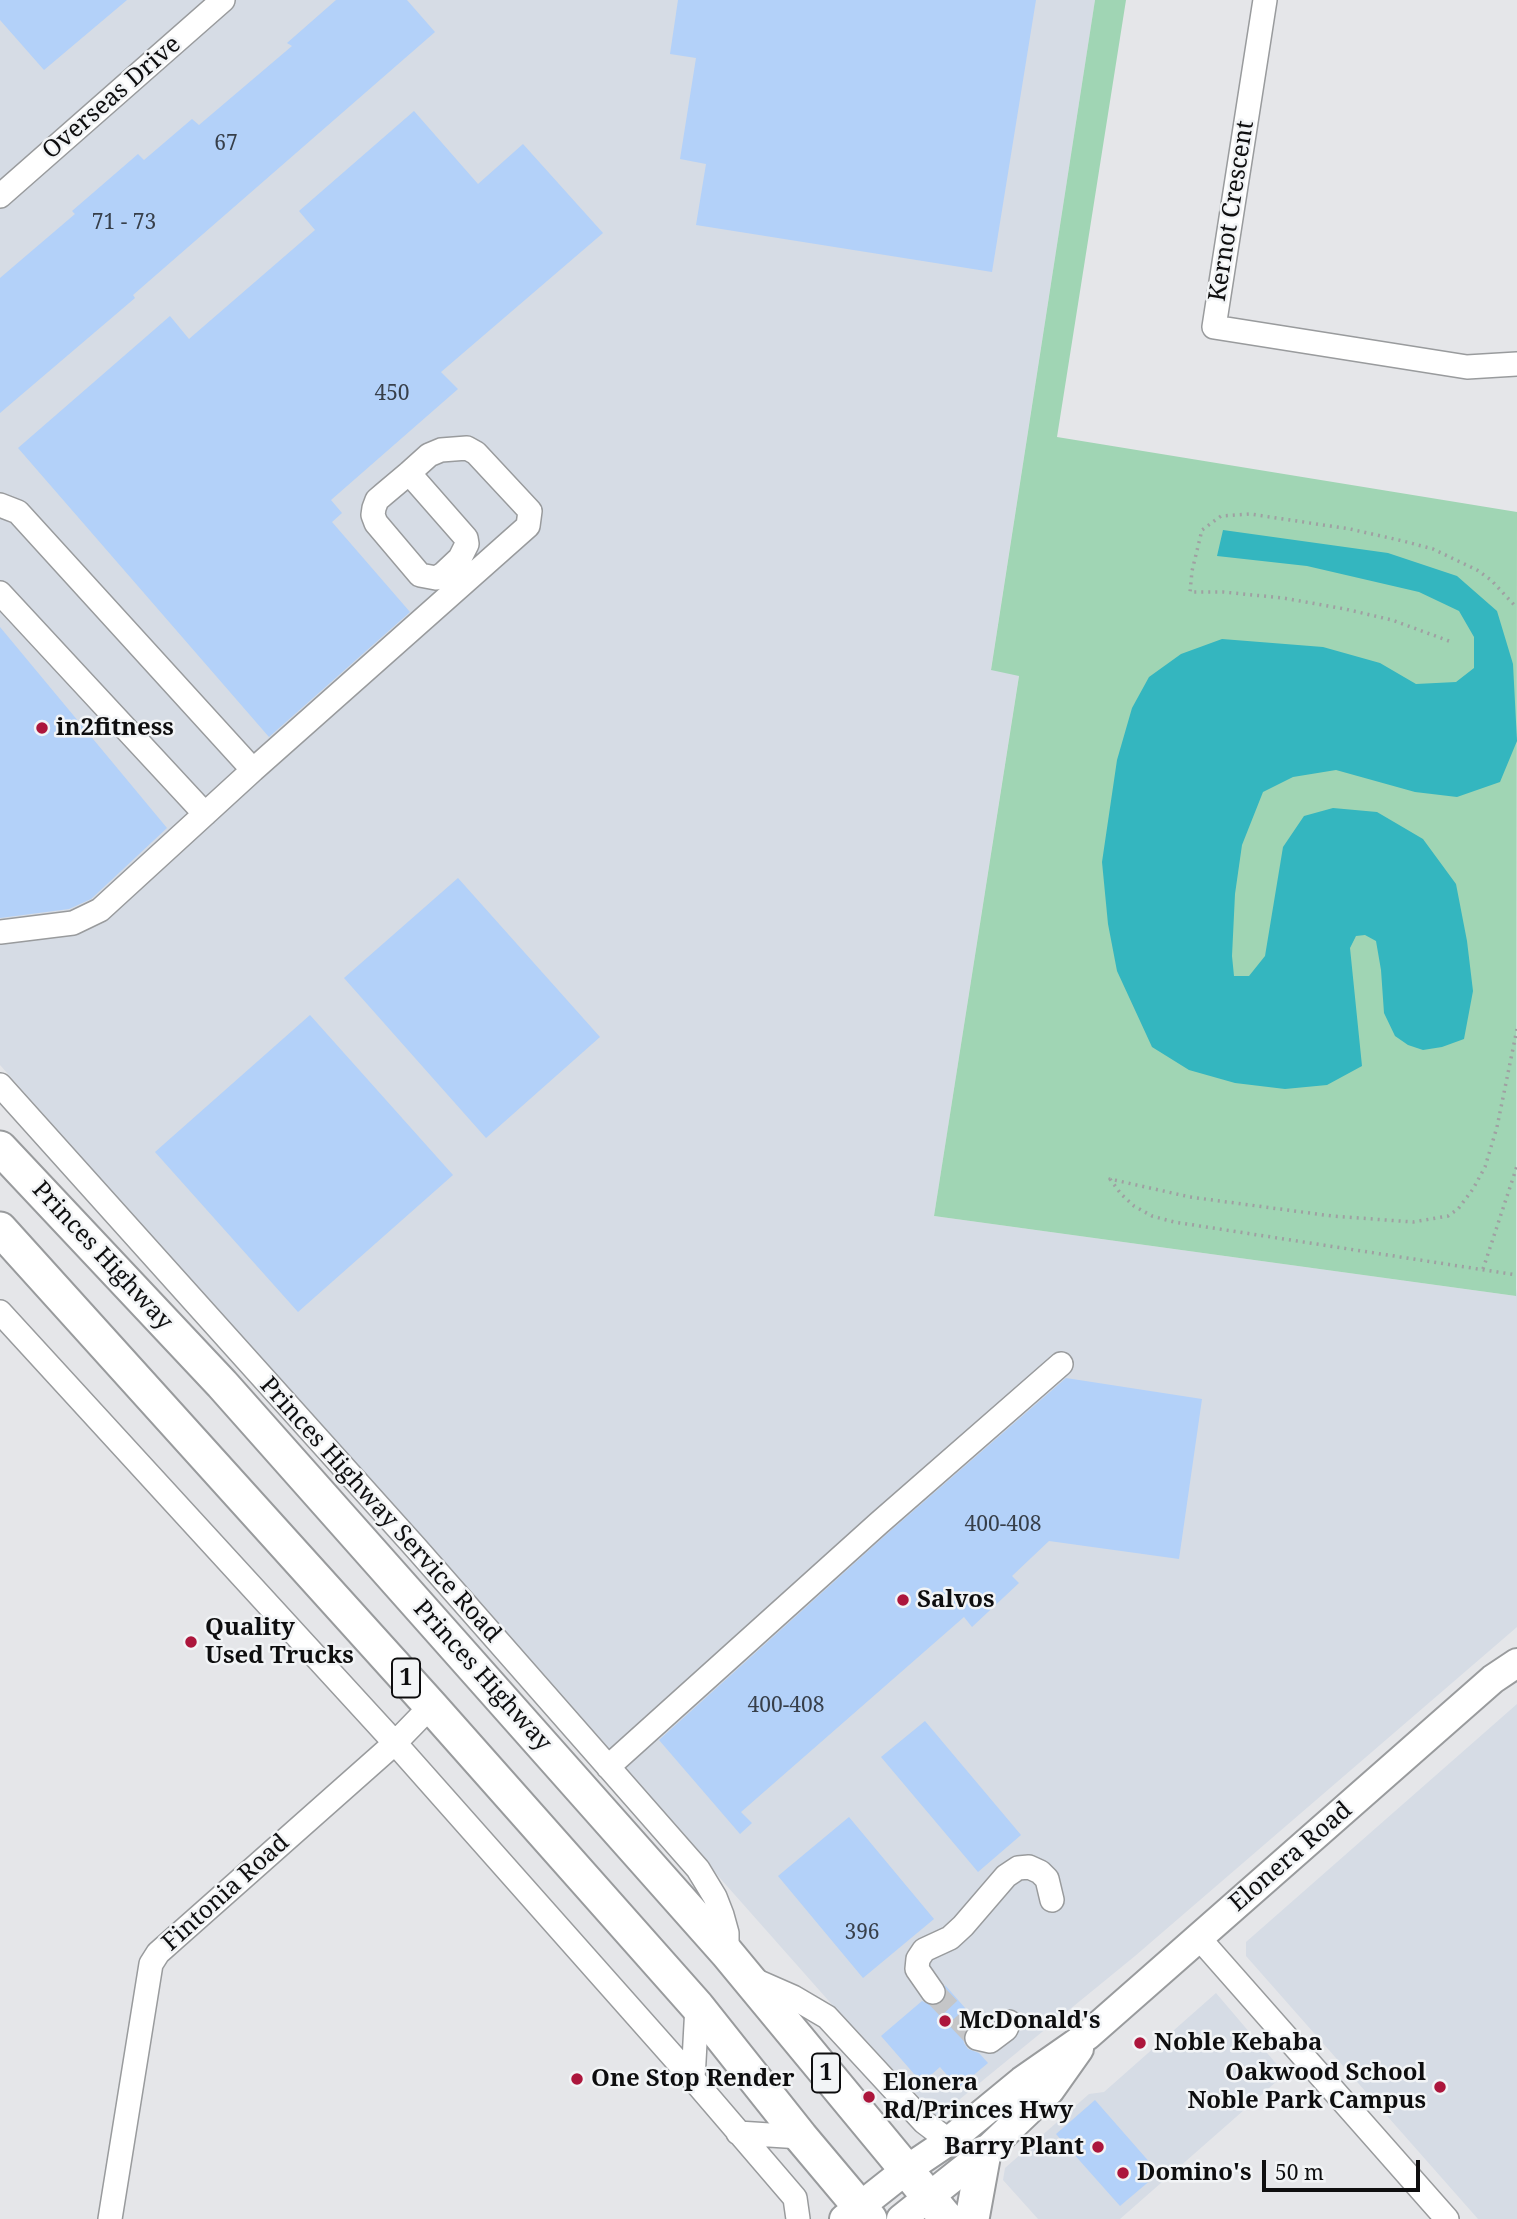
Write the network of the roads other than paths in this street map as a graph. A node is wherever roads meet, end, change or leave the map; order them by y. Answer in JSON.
{"nodes":[{"id":1,"x":223,"y":0,"type":"edge"},
{"id":2,"x":1265,"y":0,"type":"edge"},
{"id":3,"x":0,"y":196,"type":"edge"},
{"id":4,"x":1517,"y":364,"type":"edge"},
{"id":5,"x":409,"y":473,"type":"junction"},
{"id":6,"x":0,"y":505,"type":"edge"},
{"id":7,"x":0,"y":593,"type":"edge"},
{"id":8,"x":253,"y":770,"type":"junction"},
{"id":9,"x":205,"y":814,"type":"junction"},
{"id":10,"x":0,"y":932,"type":"edge"},
{"id":11,"x":0,"y":1085,"type":"edge"},
{"id":12,"x":0,"y":1147,"type":"edge"},
{"id":13,"x":0,"y":1229,"type":"edge"},
{"id":14,"x":0,"y":1312,"type":"edge"},
{"id":15,"x":1061,"y":1364,"type":"dead end"},
{"id":16,"x":1517,"y":1647,"type":"edge"},
{"id":17,"x":1517,"y":1663,"type":"edge"},
{"id":18,"x":1493,"y":1679,"type":"junction"},
{"id":19,"x":431,"y":1706,"type":"junction"},
{"id":20,"x":395,"y":1743,"type":"junction"},
{"id":21,"x":608,"y":1767,"type":"junction"},
{"id":22,"x":1052,"y":1900,"type":"dead end"},
{"id":23,"x":1199,"y":1938,"type":"junction"},
{"id":24,"x":737,"y":1964,"type":"junction"},
{"id":25,"x":933,"y":1992,"type":"tunnel mouth"},
{"id":26,"x":697,"y":2006,"type":"junction"},
{"id":27,"x":1009,"y":2022,"type":"dead end"},
{"id":28,"x":1088,"y":2035,"type":"junction"},
{"id":29,"x":977,"y":2038,"type":"dead end"},
{"id":30,"x":692,"y":2079,"type":"junction"},
{"id":31,"x":738,"y":2133,"type":"junction"},
{"id":32,"x":801,"y":2137,"type":"junction"},
{"id":33,"x":949,"y":2141,"type":"junction"},
{"id":34,"x":984,"y":2152,"type":"junction"},
{"id":35,"x":906,"y":2171,"type":"junction"},
{"id":36,"x":939,"y":2208,"type":"edge"},
{"id":37,"x":858,"y":2215,"type":"edge"},
{"id":38,"x":110,"y":2219,"type":"edge"},
{"id":39,"x":798,"y":2219,"type":"edge"},
{"id":40,"x":901,"y":2219,"type":"edge"},
{"id":41,"x":972,"y":2219,"type":"edge"},
{"id":42,"x":1447,"y":2219,"type":"edge"}],
"edges":[{"from":1,"to":3,"type":"street","name":"Overseas Drive"},
{"from":2,"to":4,"type":"street","name":"Kernot Crescent"},
{"from":5,"to":5,"type":"street"},
{"from":5,"to":8,"type":"street"},
{"from":6,"to":8,"type":"street"},
{"from":7,"to":9,"type":"street"},
{"from":8,"to":9,"type":"street"},
{"from":9,"to":10,"type":"street"},
{"from":11,"to":21,"type":"street","name":"Princes Highway Service Road"},
{"from":12,"to":24,"type":"highway","name":"Princes Highway","number":"1"},
{"from":13,"to":19,"type":"highway","number":"1"},
{"from":14,"to":20,"type":"street"},
{"from":15,"to":21,"type":"street"},
{"from":16,"to":18,"type":"main road","name":"Elonera Road"},
{"from":17,"to":18,"type":"main road","name":"Elonera Road"},
{"from":18,"to":23,"type":"main road","name":"Elonera Road"},
{"from":19,"to":20,"type":"street","name":"Fintonia Road"},
{"from":19,"to":26,"type":"highway","number":"1"},
{"from":20,"to":30,"type":"street"},
{"from":20,"to":38,"type":"street","name":"Fintonia Road"},
{"from":21,"to":24,"type":"street","name":"Princes Highway Service Road"},
{"from":22,"to":25,"type":"street"},
{"from":23,"to":28,"type":"main road","name":"Elonera Road"},
{"from":23,"to":42,"type":"street"},
{"from":24,"to":33,"type":"street"},
{"from":24,"to":35,"type":"highway","name":"Princes Highway","number":"1"},
{"from":26,"to":30,"type":"street"},
{"from":26,"to":32,"type":"highway","number":"1"},
{"from":27,"to":29,"type":"street"},
{"from":28,"to":33,"type":"main road","name":"Elonera Road"},
{"from":28,"to":34,"type":"main road","name":"Elonera Road"},
{"from":30,"to":31,"type":"street"},
{"from":31,"to":32,"type":"street"},
{"from":31,"to":39,"type":"street"},
{"from":32,"to":37,"type":"highway","number":"1"},
{"from":33,"to":35,"type":"main road","name":"Elonera Road"},
{"from":34,"to":36,"type":"main road","name":"Elonera Road"},
{"from":34,"to":41,"type":"highway"},
{"from":35,"to":36,"type":"highway","name":"Princes Highway","number":"1"},
{"from":35,"to":37,"type":"main road","name":"Elonera Road"},
{"from":36,"to":40,"type":"main road","name":"Elonera Road"}]}
